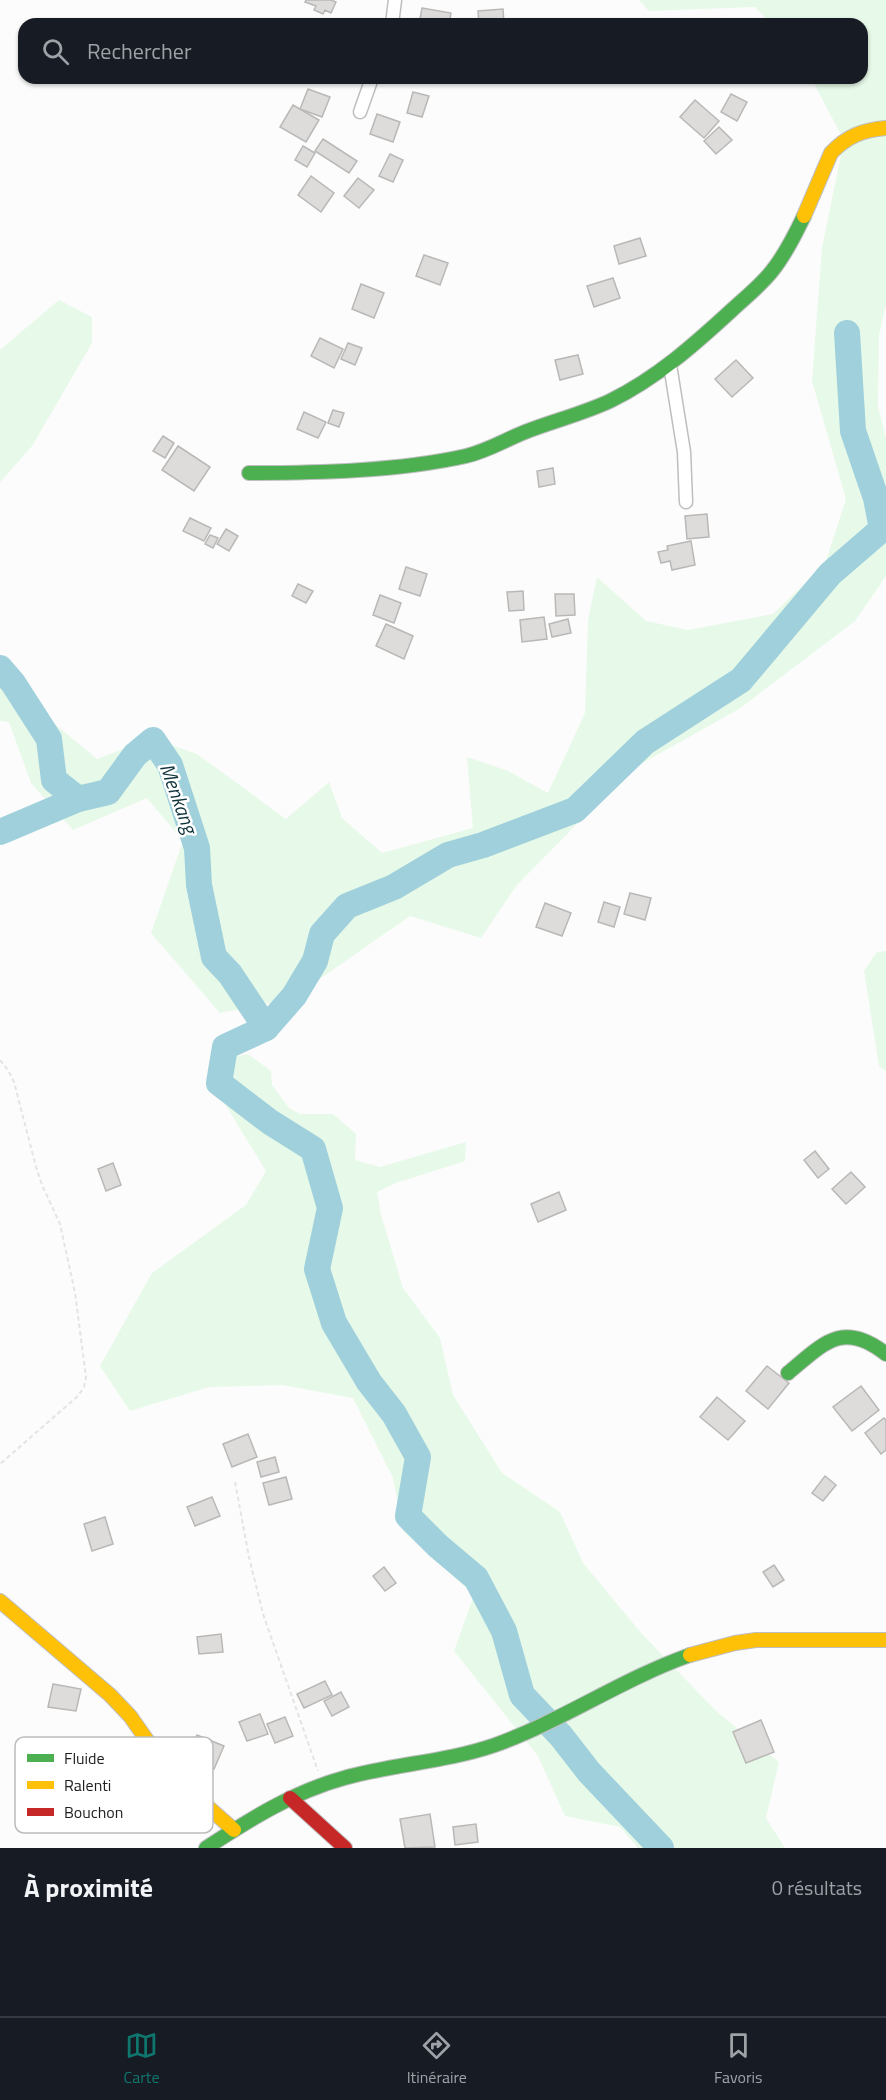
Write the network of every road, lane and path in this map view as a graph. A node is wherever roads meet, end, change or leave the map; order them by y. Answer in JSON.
{"nodes":[{"id":1,"x":395,"y":0,"type":"edge"},
{"id":2,"x":393,"y":18,"type":"edge"},
{"id":3,"x":370,"y":84,"type":"edge"},
{"id":4,"x":360,"y":112,"type":"dead end"},
{"id":5,"x":886,"y":128,"type":"edge"},
{"id":6,"x":670,"y":365,"type":"junction"},
{"id":7,"x":249,"y":473,"type":"dead end"},
{"id":8,"x":686,"y":502,"type":"dead end"},
{"id":9,"x":0,"y":1060,"type":"edge"},
{"id":10,"x":886,"y":1354,"type":"edge"},
{"id":11,"x":788,"y":1373,"type":"dead end"},
{"id":12,"x":0,"y":1464,"type":"edge"},
{"id":13,"x":235,"y":1482,"type":"dead end"},
{"id":14,"x":0,"y":1601,"type":"edge"},
{"id":15,"x":886,"y":1640,"type":"edge"},
{"id":16,"x":145,"y":1737,"type":"edge"},
{"id":17,"x":323,"y":1785,"type":"junction"},
{"id":18,"x":291,"y":1798,"type":"junction"},
{"id":19,"x":213,"y":1812,"type":"edge"},
{"id":20,"x":234,"y":1830,"type":"junction"},
{"id":21,"x":206,"y":1848,"type":"edge"},
{"id":22,"x":345,"y":1848,"type":"edge"}],
"edges":[{"from":1,"to":2,"type":"street"},
{"from":3,"to":4,"type":"street"},
{"from":5,"to":6,"type":"street"},
{"from":6,"to":7,"type":"street"},
{"from":6,"to":8,"type":"street"},
{"from":9,"to":12,"type":"path"},
{"from":10,"to":11,"type":"street"},
{"from":13,"to":17,"type":"path"},
{"from":14,"to":16,"type":"street"},
{"from":15,"to":17,"type":"street"},
{"from":17,"to":18,"type":"street"},
{"from":18,"to":20,"type":"street"},
{"from":18,"to":22,"type":"street"},
{"from":19,"to":20,"type":"street"},
{"from":20,"to":21,"type":"street"}]}
